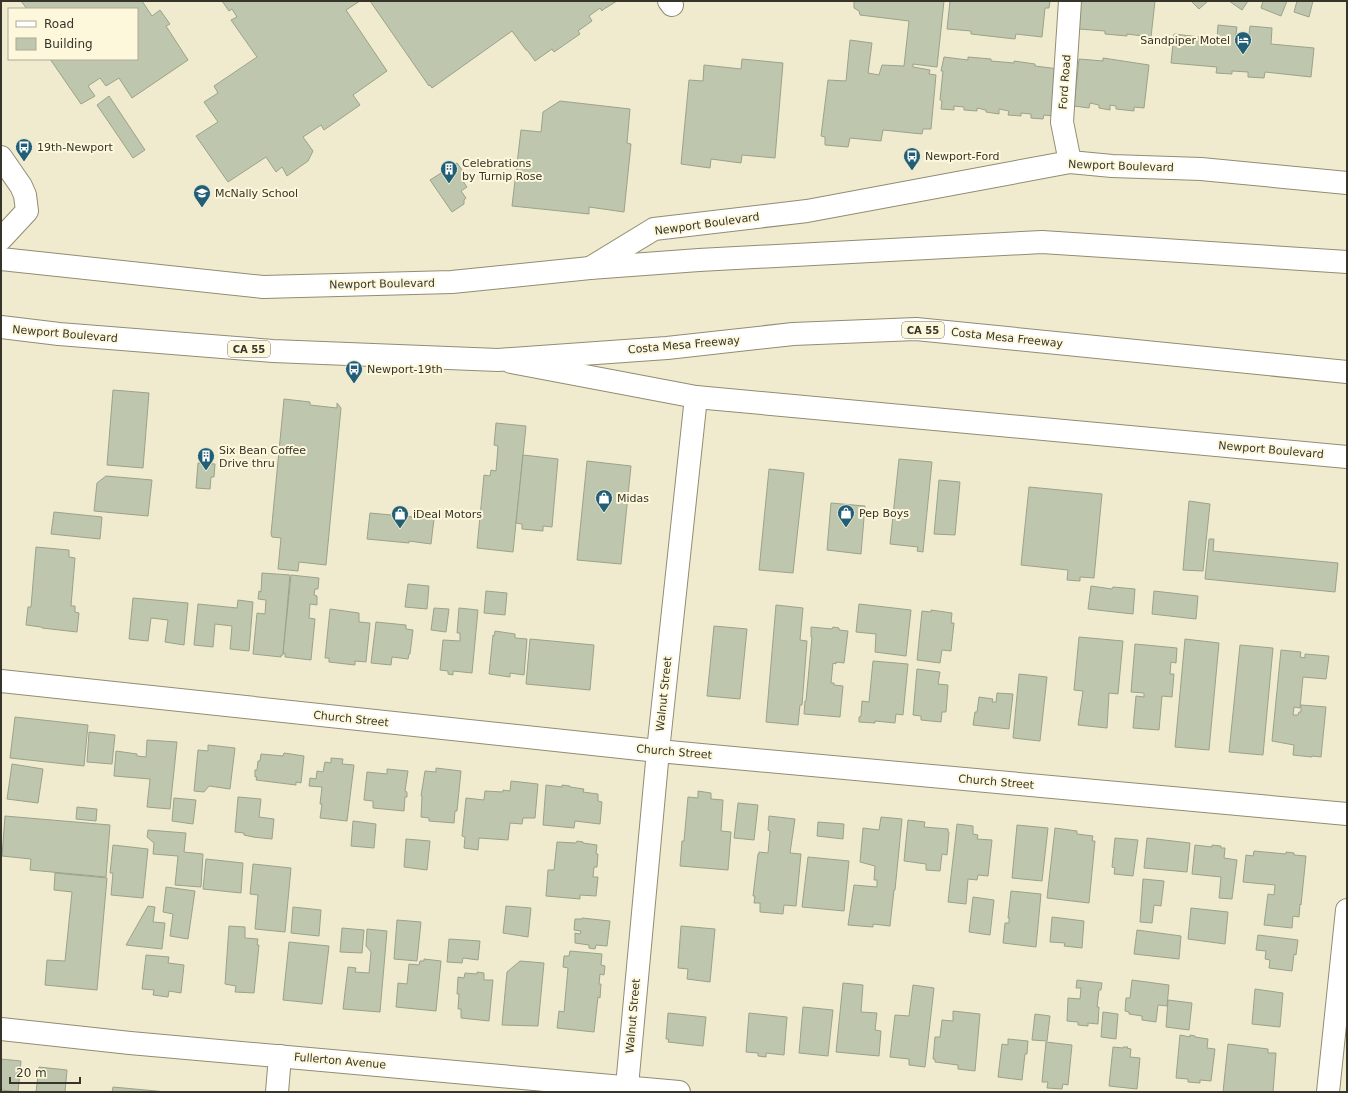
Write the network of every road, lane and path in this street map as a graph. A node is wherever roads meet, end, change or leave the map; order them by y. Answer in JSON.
{"nodes":[{"id":1,"x":1070,"y":1,"type":"edge"},
{"id":2,"x":1,"y":157,"type":"edge"},
{"id":3,"x":1070,"y":162,"type":"junction"},
{"id":4,"x":1347,"y":183,"type":"edge"},
{"id":5,"x":1,"y":239,"type":"edge"},
{"id":6,"x":1,"y":259,"type":"edge"},
{"id":7,"x":1347,"y":262,"type":"edge"},
{"id":8,"x":590,"y":268,"type":"junction"},
{"id":9,"x":1,"y":328,"type":"edge"},
{"id":10,"x":498,"y":360,"type":"junction"},
{"id":11,"x":1347,"y":372,"type":"edge"},
{"id":12,"x":696,"y":397,"type":"junction"},
{"id":13,"x":1347,"y":457,"type":"edge"},
{"id":14,"x":1,"y":681,"type":"edge"},
{"id":15,"x":658,"y":751,"type":"junction"},
{"id":16,"x":1347,"y":814,"type":"edge"},
{"id":17,"x":1347,"y":910,"type":"edge"},
{"id":18,"x":1,"y":1029,"type":"edge"},
{"id":19,"x":280,"y":1056,"type":"junction"},
{"id":20,"x":627,"y":1086,"type":"junction"},
{"id":21,"x":277,"y":1092,"type":"edge"},
{"id":22,"x":679,"y":1092,"type":"edge"},
{"id":23,"x":1328,"y":1092,"type":"edge"}],
"edges":[{"from":1,"to":3,"type":"main road","name":"Ford Road"},
{"from":2,"to":5,"type":"main road"},
{"from":3,"to":4,"type":"main road","name":"Newport Boulevard"},
{"from":3,"to":8,"type":"main road","name":"Newport Boulevard"},
{"from":6,"to":8,"type":"main road","name":"Newport Boulevard"},
{"from":7,"to":8,"type":"main road"},
{"from":9,"to":10,"type":"main road","name":"Newport Boulevard","number":"CA 55"},
{"from":10,"to":11,"type":"main road","name":"Costa Mesa Freeway","number":"CA 55"},
{"from":10,"to":12,"type":"main road","name":"Newport Boulevard"},
{"from":12,"to":13,"type":"main road","name":"Newport Boulevard"},
{"from":12,"to":15,"type":"main road","name":"Walnut Street"},
{"from":14,"to":15,"type":"main road","name":"Church Street"},
{"from":15,"to":16,"type":"main road","name":"Church Street"},
{"from":15,"to":20,"type":"main road","name":"Walnut Street"},
{"from":17,"to":23,"type":"main road"},
{"from":18,"to":19,"type":"main road","name":"Fullerton Avenue"},
{"from":19,"to":20,"type":"main road","name":"Fullerton Avenue"},
{"from":19,"to":21,"type":"main road"},
{"from":20,"to":22,"type":"main road","name":"Fullerton Avenue"}]}
